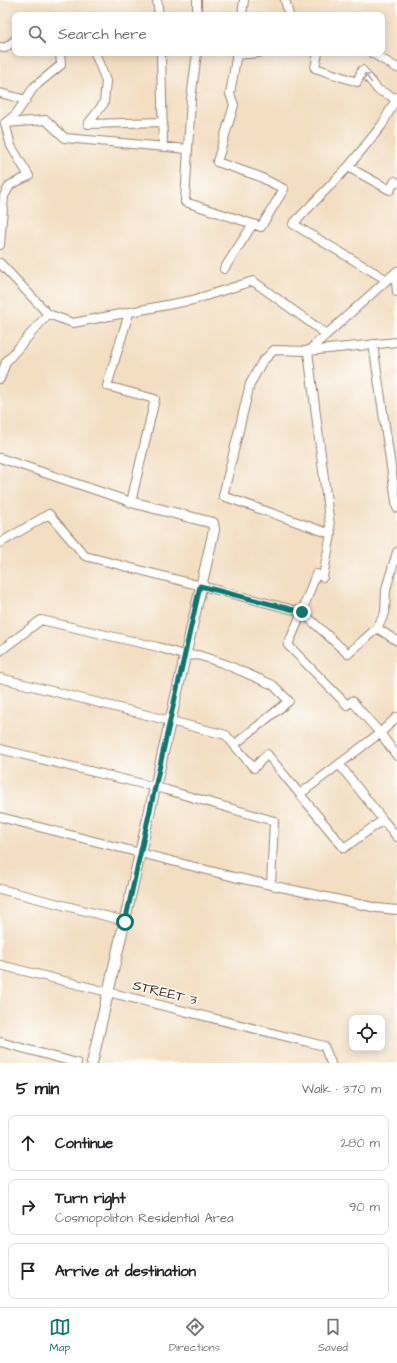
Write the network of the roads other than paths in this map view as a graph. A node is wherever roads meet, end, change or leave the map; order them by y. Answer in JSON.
{"nodes":[{"id":1,"x":157,"y":0,"type":"edge"},
{"id":2,"x":197,"y":0,"type":"edge"},
{"id":3,"x":244,"y":0,"type":"edge"},
{"id":4,"x":285,"y":0,"type":"edge"},
{"id":5,"x":159,"y":12,"type":"edge"},
{"id":6,"x":197,"y":12,"type":"edge"},
{"id":7,"x":242,"y":12,"type":"edge"},
{"id":8,"x":288,"y":12,"type":"edge"},
{"id":9,"x":12,"y":42,"type":"edge"},
{"id":10,"x":0,"y":47,"type":"edge"},
{"id":11,"x":60,"y":56,"type":"edge"},
{"id":12,"x":95,"y":56,"type":"edge"},
{"id":13,"x":161,"y":56,"type":"edge"},
{"id":14,"x":197,"y":56,"type":"edge"},
{"id":15,"x":237,"y":56,"type":"edge"},
{"id":16,"x":317,"y":56,"type":"edge"},
{"id":17,"x":378,"y":56,"type":"edge"},
{"id":18,"x":397,"y":65,"type":"edge"},
{"id":19,"x":0,"y":93,"type":"edge"},
{"id":20,"x":26,"y":100,"type":"junction"},
{"id":21,"x":396,"y":100,"type":"edge"},
{"id":22,"x":163,"y":122,"type":"junction"},
{"id":23,"x":5,"y":123,"type":"junction"},
{"id":24,"x":163,"y":146,"type":"junction"},
{"id":25,"x":188,"y":149,"type":"junction"},
{"id":26,"x":348,"y":167,"type":"junction"},
{"id":27,"x":397,"y":183,"type":"edge"},
{"id":28,"x":2,"y":196,"type":"edge"},
{"id":29,"x":253,"y":224,"type":"junction"},
{"id":30,"x":0,"y":245,"type":"edge"},
{"id":31,"x":0,"y":263,"type":"edge"},
{"id":32,"x":224,"y":269,"type":"dead end"},
{"id":33,"x":396,"y":272,"type":"edge"},
{"id":34,"x":387,"y":280,"type":"junction"},
{"id":35,"x":397,"y":292,"type":"edge"},
{"id":36,"x":129,"y":312,"type":"junction"},
{"id":37,"x":48,"y":314,"type":"junction"},
{"id":38,"x":326,"y":334,"type":"junction"},
{"id":39,"x":397,"y":342,"type":"edge"},
{"id":40,"x":373,"y":344,"type":"junction"},
{"id":41,"x":308,"y":351,"type":"junction"},
{"id":42,"x":0,"y":379,"type":"edge"},
{"id":43,"x":0,"y":458,"type":"edge"},
{"id":44,"x":131,"y":502,"type":"junction"},
{"id":45,"x":397,"y":508,"type":"edge"},
{"id":46,"x":331,"y":534,"type":"junction"},
{"id":47,"x":0,"y":543,"type":"edge"},
{"id":48,"x":397,"y":552,"type":"edge"},
{"id":49,"x":200,"y":586,"type":"junction"},
{"id":50,"x":302,"y":612,"type":"junction"},
{"id":51,"x":377,"y":628,"type":"junction"},
{"id":52,"x":397,"y":640,"type":"edge"},
{"id":53,"x":0,"y":651,"type":"edge"},
{"id":54,"x":186,"y":656,"type":"junction"},
{"id":55,"x":0,"y":678,"type":"edge"},
{"id":56,"x":397,"y":717,"type":"edge"},
{"id":57,"x":171,"y":722,"type":"junction"},
{"id":58,"x":380,"y":733,"type":"junction"},
{"id":59,"x":234,"y":745,"type":"junction"},
{"id":60,"x":0,"y":749,"type":"edge"},
{"id":61,"x":397,"y":756,"type":"edge"},
{"id":62,"x":339,"y":764,"type":"junction"},
{"id":63,"x":156,"y":787,"type":"junction"},
{"id":64,"x":300,"y":794,"type":"junction"},
{"id":65,"x":0,"y":817,"type":"edge"},
{"id":66,"x":383,"y":820,"type":"junction"},
{"id":67,"x":397,"y":837,"type":"edge"},
{"id":68,"x":140,"y":854,"type":"junction"},
{"id":69,"x":271,"y":885,"type":"junction"},
{"id":70,"x":0,"y":889,"type":"edge"},
{"id":71,"x":397,"y":910,"type":"edge"},
{"id":72,"x":125,"y":922,"type":"junction"},
{"id":73,"x":0,"y":965,"type":"edge"},
{"id":74,"x":108,"y":992,"type":"junction"},
{"id":75,"x":0,"y":1042,"type":"edge"},
{"id":76,"x":77,"y":1063,"type":"edge"},
{"id":77,"x":92,"y":1063,"type":"edge"},
{"id":78,"x":331,"y":1063,"type":"edge"}],
"edges":[{"from":1,"to":5,"type":"street"},
{"from":2,"to":6,"type":"street"},
{"from":3,"to":7,"type":"street"},
{"from":4,"to":8,"type":"street"},
{"from":9,"to":10,"type":"street"},
{"from":11,"to":20,"type":"street"},
{"from":12,"to":22,"type":"street"},
{"from":13,"to":22,"type":"street"},
{"from":14,"to":25,"type":"street"},
{"from":15,"to":29,"type":"street"},
{"from":21,"to":16,"type":"street","one_way":true},
{"from":17,"to":18,"type":"street"},
{"from":19,"to":20,"type":"street"},
{"from":20,"to":23,"type":"street"},
{"from":21,"to":26,"type":"street"},
{"from":22,"to":24,"type":"street"},
{"from":23,"to":24,"type":"street"},
{"from":23,"to":28,"type":"street"},
{"from":24,"to":25,"type":"street"},
{"from":25,"to":29,"type":"street"},
{"from":26,"to":27,"type":"street"},
{"from":26,"to":34,"type":"street"},
{"from":28,"to":30,"type":"street"},
{"from":29,"to":32,"type":"street"},
{"from":31,"to":37,"type":"street"},
{"from":33,"to":34,"type":"street"},
{"from":33,"to":35,"type":"street"},
{"from":34,"to":38,"type":"street"},
{"from":36,"to":37,"type":"street"},
{"from":36,"to":38,"type":"street"},
{"from":36,"to":44,"type":"street"},
{"from":37,"to":42,"type":"street"},
{"from":38,"to":41,"type":"street"},
{"from":39,"to":40,"type":"street"},
{"from":40,"to":41,"type":"street"},
{"from":40,"to":45,"type":"street"},
{"from":41,"to":46,"type":"street"},
{"from":41,"to":46,"type":"street"},
{"from":43,"to":44,"type":"street"},
{"from":44,"to":49,"type":"street"},
{"from":46,"to":50,"type":"street"},
{"from":47,"to":49,"type":"street"},
{"from":48,"to":51,"type":"street"},
{"from":49,"to":50,"type":"street"},
{"from":49,"to":54,"type":"street"},
{"from":50,"to":51,"type":"street"},
{"from":50,"to":58,"type":"street"},
{"from":51,"to":52,"type":"street"},
{"from":53,"to":54,"type":"street"},
{"from":54,"to":57,"type":"street"},
{"from":54,"to":59,"type":"street"},
{"from":55,"to":57,"type":"street"},
{"from":56,"to":58,"type":"street"},
{"from":57,"to":59,"type":"street"},
{"from":57,"to":63,"type":"street"},
{"from":58,"to":61,"type":"street"},
{"from":58,"to":62,"type":"street"},
{"from":59,"to":64,"type":"street"},
{"from":60,"to":63,"type":"street"},
{"from":62,"to":64,"type":"street"},
{"from":62,"to":66,"type":"street"},
{"from":63,"to":68,"type":"street"},
{"from":63,"to":69,"type":"street"},
{"from":64,"to":66,"type":"street"},
{"from":65,"to":68,"type":"street"},
{"from":66,"to":67,"type":"street"},
{"from":68,"to":69,"type":"street"},
{"from":68,"to":72,"type":"street"},
{"from":69,"to":71,"type":"street"},
{"from":70,"to":72,"type":"street"},
{"from":72,"to":74,"type":"street"},
{"from":73,"to":74,"type":"street","name":"STREET 3"},
{"from":74,"to":77,"type":"street"},
{"from":74,"to":78,"type":"street","name":"STREET 3"},
{"from":75,"to":76,"type":"street"}]}
